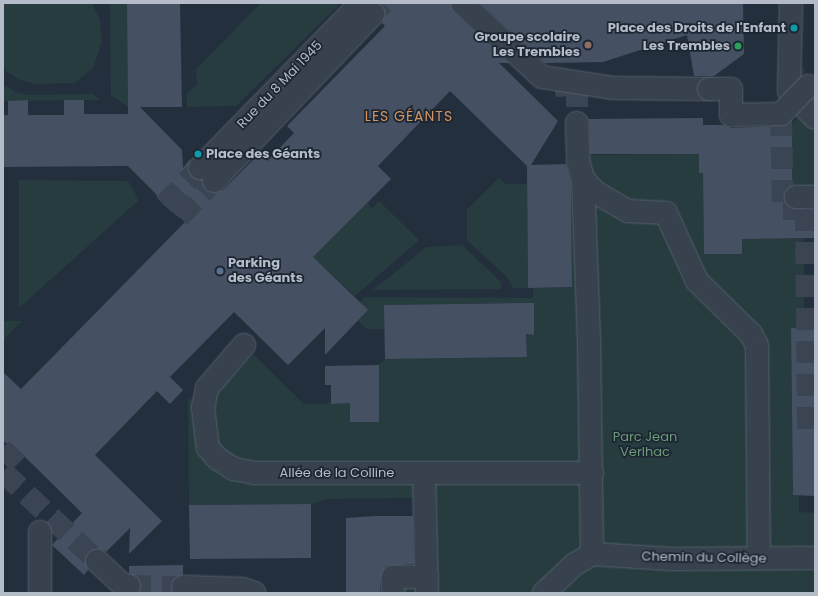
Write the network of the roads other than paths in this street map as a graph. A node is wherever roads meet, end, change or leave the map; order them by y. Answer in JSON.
{"nodes":[{"id":1,"x":462,"y":3,"type":"edge"},
{"id":2,"x":791,"y":3,"type":"edge"},
{"id":3,"x":367,"y":8,"type":"tunnel mouth"},
{"id":4,"x":808,"y":86,"type":"dead end"},
{"id":5,"x":815,"y":118,"type":"edge"},
{"id":6,"x":577,"y":123,"type":"tunnel mouth"},
{"id":7,"x":207,"y":174,"type":"tunnel mouth"},
{"id":8,"x":584,"y":179,"type":"junction"},
{"id":9,"x":244,"y":345,"type":"dead end"},
{"id":10,"x":592,"y":466,"type":"junction"},
{"id":11,"x":424,"y":474,"type":"junction"},
{"id":12,"x":40,"y":532,"type":"dead end"},
{"id":13,"x":592,"y":554,"type":"junction"},
{"id":14,"x":759,"y":558,"type":"junction"},
{"id":15,"x":815,"y":558,"type":"edge"},
{"id":16,"x":97,"y":561,"type":"tunnel mouth"},
{"id":17,"x":393,"y":585,"type":"edge"},
{"id":18,"x":427,"y":585,"type":"edge"},
{"id":19,"x":130,"y":586,"type":"tunnel mouth"},
{"id":20,"x":183,"y":587,"type":"tunnel mouth"},
{"id":21,"x":40,"y":593,"type":"edge"},
{"id":22,"x":254,"y":593,"type":"edge"},
{"id":23,"x":544,"y":593,"type":"edge"}],
"edges":[{"from":1,"to":4,"type":"street","bridge":true},
{"from":2,"to":5,"type":"street"},
{"from":3,"to":7,"type":"street","name":"Rue du 8 Mai 1945"},
{"from":6,"to":8,"type":"street"},
{"from":8,"to":10,"type":"street"},
{"from":8,"to":14,"type":"street"},
{"from":9,"to":11,"type":"street","name":"Allée de la Colline"},
{"from":10,"to":11,"type":"street","name":"Allée de la Colline"},
{"from":10,"to":13,"type":"street"},
{"from":11,"to":18,"type":"street"},
{"from":12,"to":21,"type":"street"},
{"from":13,"to":14,"type":"street","name":"Chemin du Collège"},
{"from":13,"to":23,"type":"street"},
{"from":14,"to":15,"type":"street","name":"Chemin du Collège"},
{"from":16,"to":19,"type":"street"},
{"from":17,"to":18,"type":"street"},
{"from":20,"to":22,"type":"street"}]}
